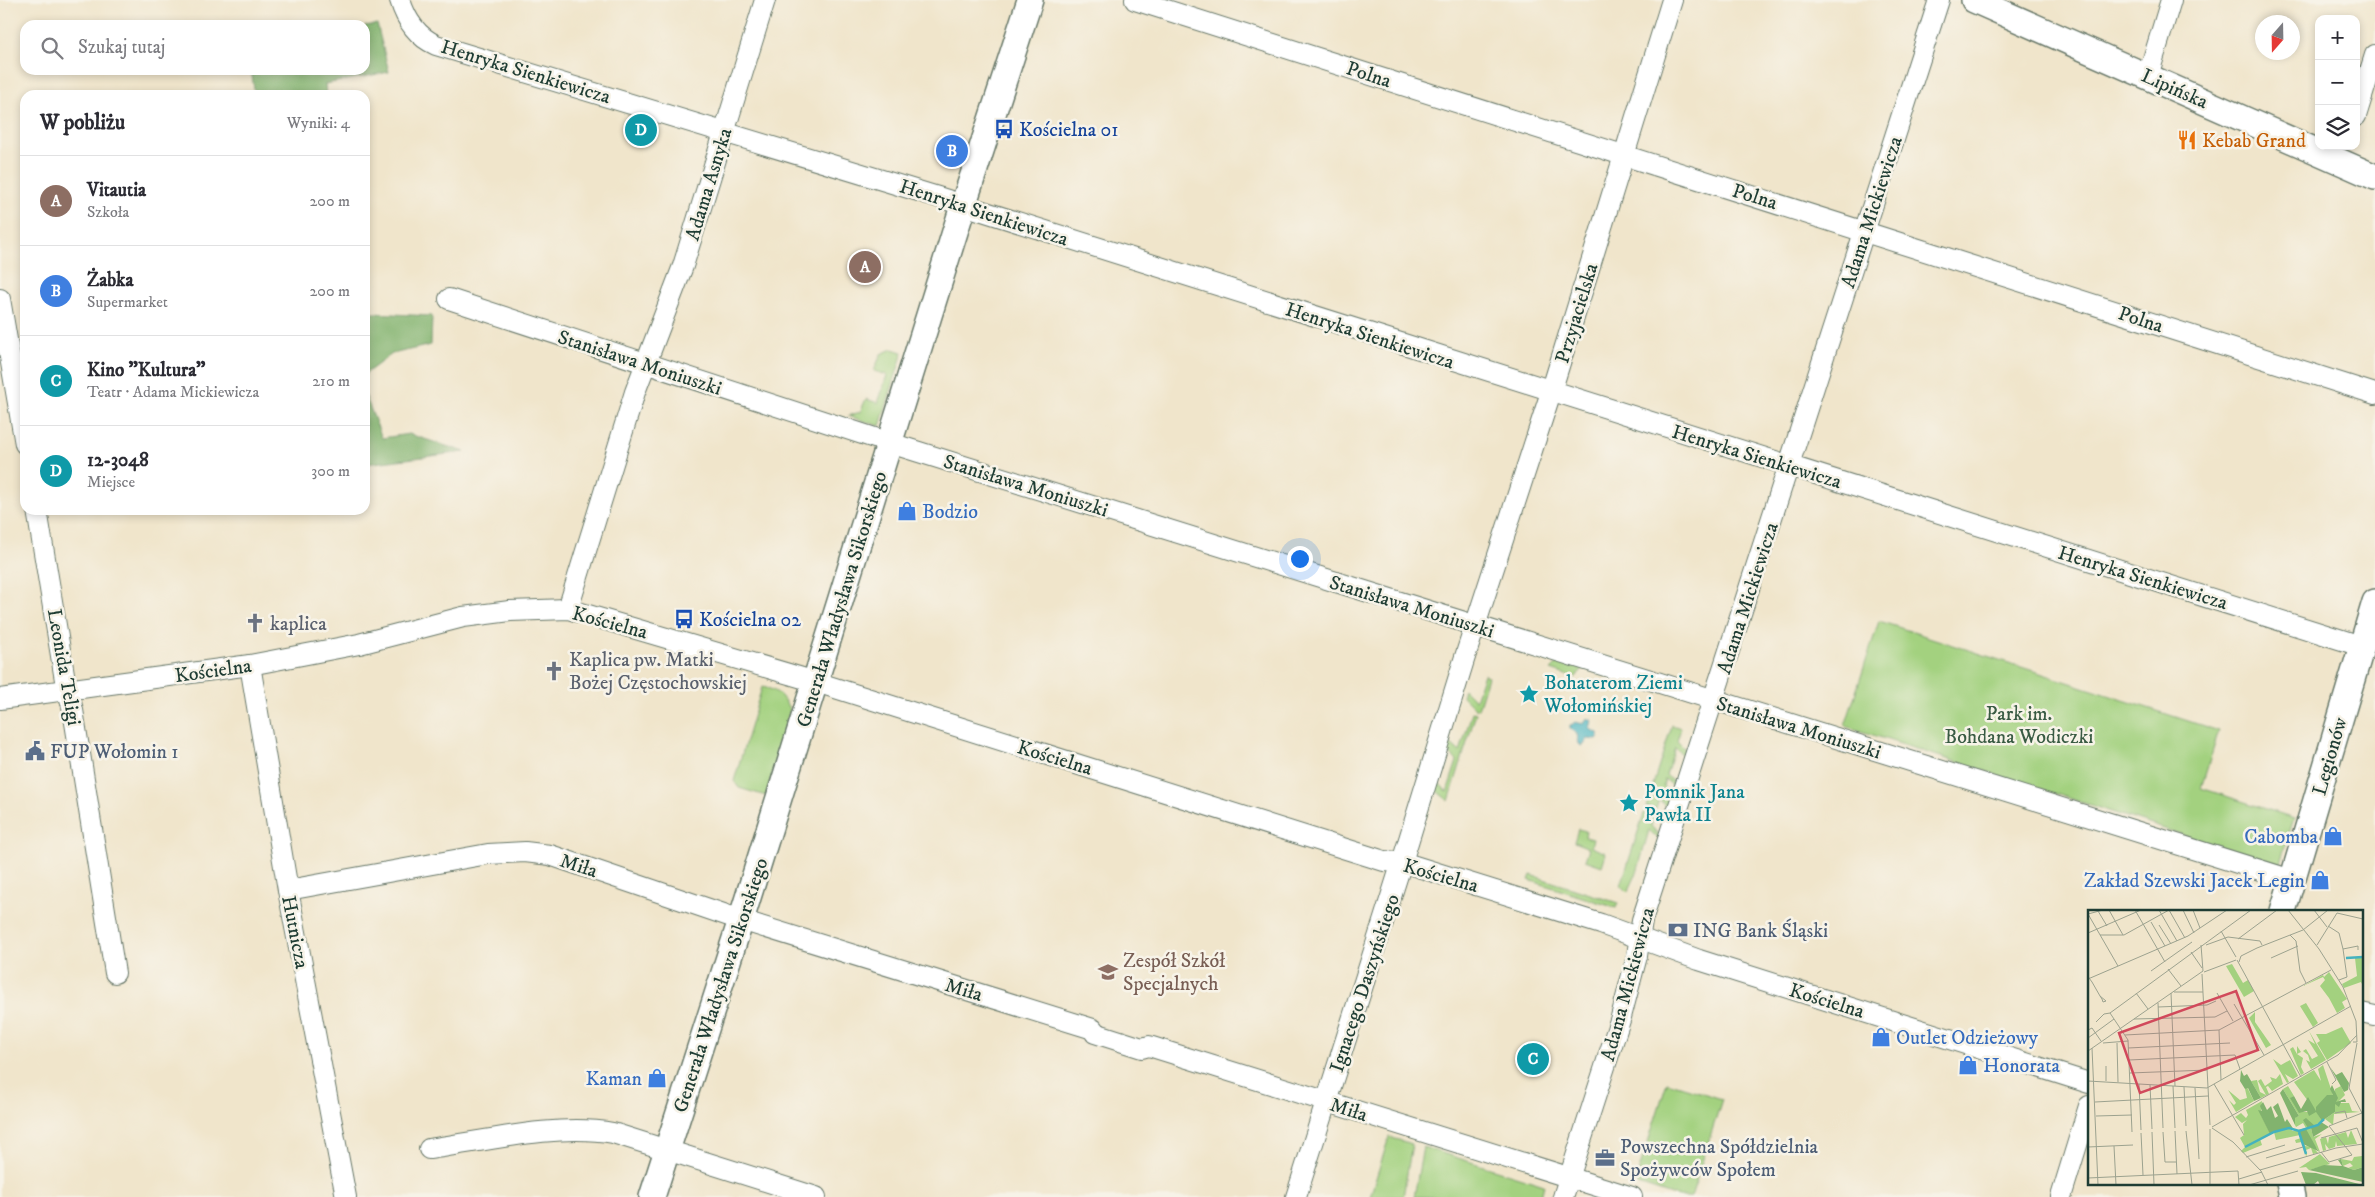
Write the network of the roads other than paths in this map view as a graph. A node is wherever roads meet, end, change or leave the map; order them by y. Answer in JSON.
{"nodes":[{"id":1,"x":400,"y":0,"type":"edge"},
{"id":2,"x":765,"y":0,"type":"edge"},
{"id":3,"x":1030,"y":0,"type":"edge"},
{"id":4,"x":1135,"y":0,"type":"edge"},
{"id":5,"x":1672,"y":0,"type":"edge"},
{"id":6,"x":1939,"y":0,"type":"edge"},
{"id":7,"x":1974,"y":0,"type":"edge"},
{"id":8,"x":2171,"y":0,"type":"edge"},
{"id":9,"x":2375,"y":55,"type":"edge"},
{"id":10,"x":2148,"y":76,"type":"junction"},
{"id":11,"x":2359,"y":105,"type":"edge"},
{"id":12,"x":724,"y":131,"type":"junction"},
{"id":13,"x":2345,"y":154,"type":"edge"},
{"id":14,"x":1624,"y":155,"type":"junction"},
{"id":15,"x":2375,"y":177,"type":"edge"},
{"id":16,"x":963,"y":206,"type":"junction"},
{"id":17,"x":1865,"y":231,"type":"junction"},
{"id":18,"x":449,"y":298,"type":"dead end"},
{"id":19,"x":0,"y":299,"type":"edge"},
{"id":20,"x":644,"y":364,"type":"junction"},
{"id":21,"x":1551,"y":392,"type":"junction"},
{"id":22,"x":2375,"y":394,"type":"edge"},
{"id":23,"x":20,"y":415,"type":"edge"},
{"id":24,"x":890,"y":443,"type":"junction"},
{"id":25,"x":1789,"y":466,"type":"junction"},
{"id":26,"x":37,"y":515,"type":"edge"},
{"id":27,"x":2375,"y":602,"type":"edge"},
{"id":28,"x":568,"y":609,"type":"junction"},
{"id":29,"x":1476,"y":625,"type":"junction"},
{"id":30,"x":2361,"y":646,"type":"junction"},
{"id":31,"x":250,"y":665,"type":"junction"},
{"id":32,"x":816,"y":682,"type":"junction"},
{"id":33,"x":68,"y":690,"type":"junction"},
{"id":34,"x":0,"y":699,"type":"edge"},
{"id":35,"x":1714,"y":701,"type":"junction"},
{"id":36,"x":1402,"y":862,"type":"junction"},
{"id":37,"x":2292,"y":880,"type":"junction"},
{"id":38,"x":288,"y":890,"type":"junction"},
{"id":39,"x":2283,"y":910,"type":"edge"},
{"id":40,"x":741,"y":920,"type":"junction"},
{"id":41,"x":1641,"y":938,"type":"junction"},
{"id":42,"x":115,"y":973,"type":"dead end"},
{"id":43,"x":2362,"y":1013,"type":"edge"},
{"id":44,"x":2375,"y":1016,"type":"edge"},
{"id":45,"x":2088,"y":1083,"type":"edge"},
{"id":46,"x":1326,"y":1102,"type":"junction"},
{"id":47,"x":2088,"y":1109,"type":"edge"},
{"id":48,"x":430,"y":1149,"type":"dead end"},
{"id":49,"x":667,"y":1151,"type":"junction"},
{"id":50,"x":1569,"y":1178,"type":"junction"},
{"id":51,"x":2289,"y":1184,"type":"edge"},
{"id":52,"x":346,"y":1197,"type":"edge"},
{"id":53,"x":652,"y":1197,"type":"edge"},
{"id":54,"x":816,"y":1197,"type":"edge"},
{"id":55,"x":1296,"y":1197,"type":"edge"},
{"id":56,"x":1563,"y":1197,"type":"edge"},
{"id":57,"x":1632,"y":1197,"type":"edge"},
{"id":58,"x":2061,"y":1197,"type":"edge"},
{"id":59,"x":2292,"y":1197,"type":"edge"}],
"edges":[{"from":1,"to":12,"type":"street","name":"Henryka Sienkiewicza"},
{"from":2,"to":12,"type":"street","name":"Adama Asnyka"},
{"from":3,"to":16,"type":"street","name":"Generała Władysława Sikorskiego"},
{"from":4,"to":14,"type":"street","name":"Polna"},
{"from":5,"to":14,"type":"street","name":"Przyjacielska"},
{"from":6,"to":17,"type":"street","name":"Adama Mickiewicza"},
{"from":7,"to":10,"type":"street","name":"Lipińska"},
{"from":8,"to":10,"type":"street"},
{"from":9,"to":11,"type":"street"},
{"from":10,"to":13,"type":"street","name":"Lipińska"},
{"from":12,"to":16,"type":"street","name":"Henryka Sienkiewicza"},
{"from":12,"to":20,"type":"street","name":"Adama Asnyka"},
{"from":13,"to":15,"type":"street","name":"Lipińska"},
{"from":14,"to":17,"type":"street","name":"Polna"},
{"from":14,"to":21,"type":"street","name":"Przyjacielska"},
{"from":16,"to":21,"type":"street","name":"Henryka Sienkiewicza"},
{"from":16,"to":24,"type":"street","name":"Generała Władysława Sikorskiego"},
{"from":17,"to":22,"type":"street","name":"Polna"},
{"from":17,"to":25,"type":"street","name":"Adama Mickiewicza"},
{"from":18,"to":20,"type":"street","name":"Stanisława Moniuszki"},
{"from":19,"to":23,"type":"street"},
{"from":20,"to":24,"type":"street","name":"Stanisława Moniuszki"},
{"from":20,"to":28,"type":"street","name":"Adama Asnyka"},
{"from":21,"to":25,"type":"street","name":"Henryka Sienkiewicza"},
{"from":21,"to":29,"type":"street","name":"Przyjacielska"},
{"from":24,"to":29,"type":"street","name":"Stanisława Moniuszki"},
{"from":24,"to":32,"type":"street","name":"Generała Władysława Sikorskiego"},
{"from":25,"to":30,"type":"street","name":"Henryka Sienkiewicza"},
{"from":25,"to":35,"type":"street","name":"Adama Mickiewicza"},
{"from":26,"to":33,"type":"street","name":"Leonida Teligi"},
{"from":27,"to":30,"type":"street","name":"Legionów"},
{"from":28,"to":31,"type":"street","name":"Kościelna"},
{"from":28,"to":32,"type":"street","name":"Kościelna"},
{"from":29,"to":35,"type":"street","name":"Stanisława Moniuszki"},
{"from":29,"to":36,"type":"street","name":"Ignacego Daszyńskiego"},
{"from":30,"to":37,"type":"street","name":"Legionów"},
{"from":31,"to":33,"type":"street","name":"Kościelna"},
{"from":31,"to":38,"type":"street","name":"Hutnicza"},
{"from":32,"to":36,"type":"street","name":"Kościelna"},
{"from":32,"to":40,"type":"street","name":"Generała Władysława Sikorskiego"},
{"from":33,"to":34,"type":"street","name":"Kościelna"},
{"from":33,"to":42,"type":"street","name":"Leonida Teligi"},
{"from":35,"to":37,"type":"street","name":"Stanisława Moniuszki"},
{"from":35,"to":41,"type":"street","name":"Adama Mickiewicza"},
{"from":36,"to":41,"type":"street","name":"Kościelna"},
{"from":36,"to":46,"type":"street","name":"Ignacego Daszyńskiego"},
{"from":37,"to":39,"type":"street","name":"Legionów"},
{"from":38,"to":40,"type":"street","name":"Miła"},
{"from":38,"to":52,"type":"street","name":"Hutnicza"},
{"from":40,"to":46,"type":"street","name":"Miła"},
{"from":40,"to":49,"type":"street","name":"Generała Władysława Sikorskiego"},
{"from":41,"to":45,"type":"street","name":"Kościelna"},
{"from":41,"to":50,"type":"street","name":"Adama Mickiewicza"},
{"from":43,"to":44,"type":"street"},
{"from":46,"to":50,"type":"street","name":"Miła"},
{"from":46,"to":55,"type":"street","name":"Ignacego Daszyńskiego"},
{"from":47,"to":58,"type":"street"},
{"from":48,"to":49,"type":"street"},
{"from":49,"to":53,"type":"street","name":"Generała Władysława Sikorskiego"},
{"from":49,"to":54,"type":"street"},
{"from":50,"to":56,"type":"street","name":"Adama Mickiewicza"},
{"from":50,"to":57,"type":"street","name":"Miła"},
{"from":51,"to":59,"type":"street"}]}
